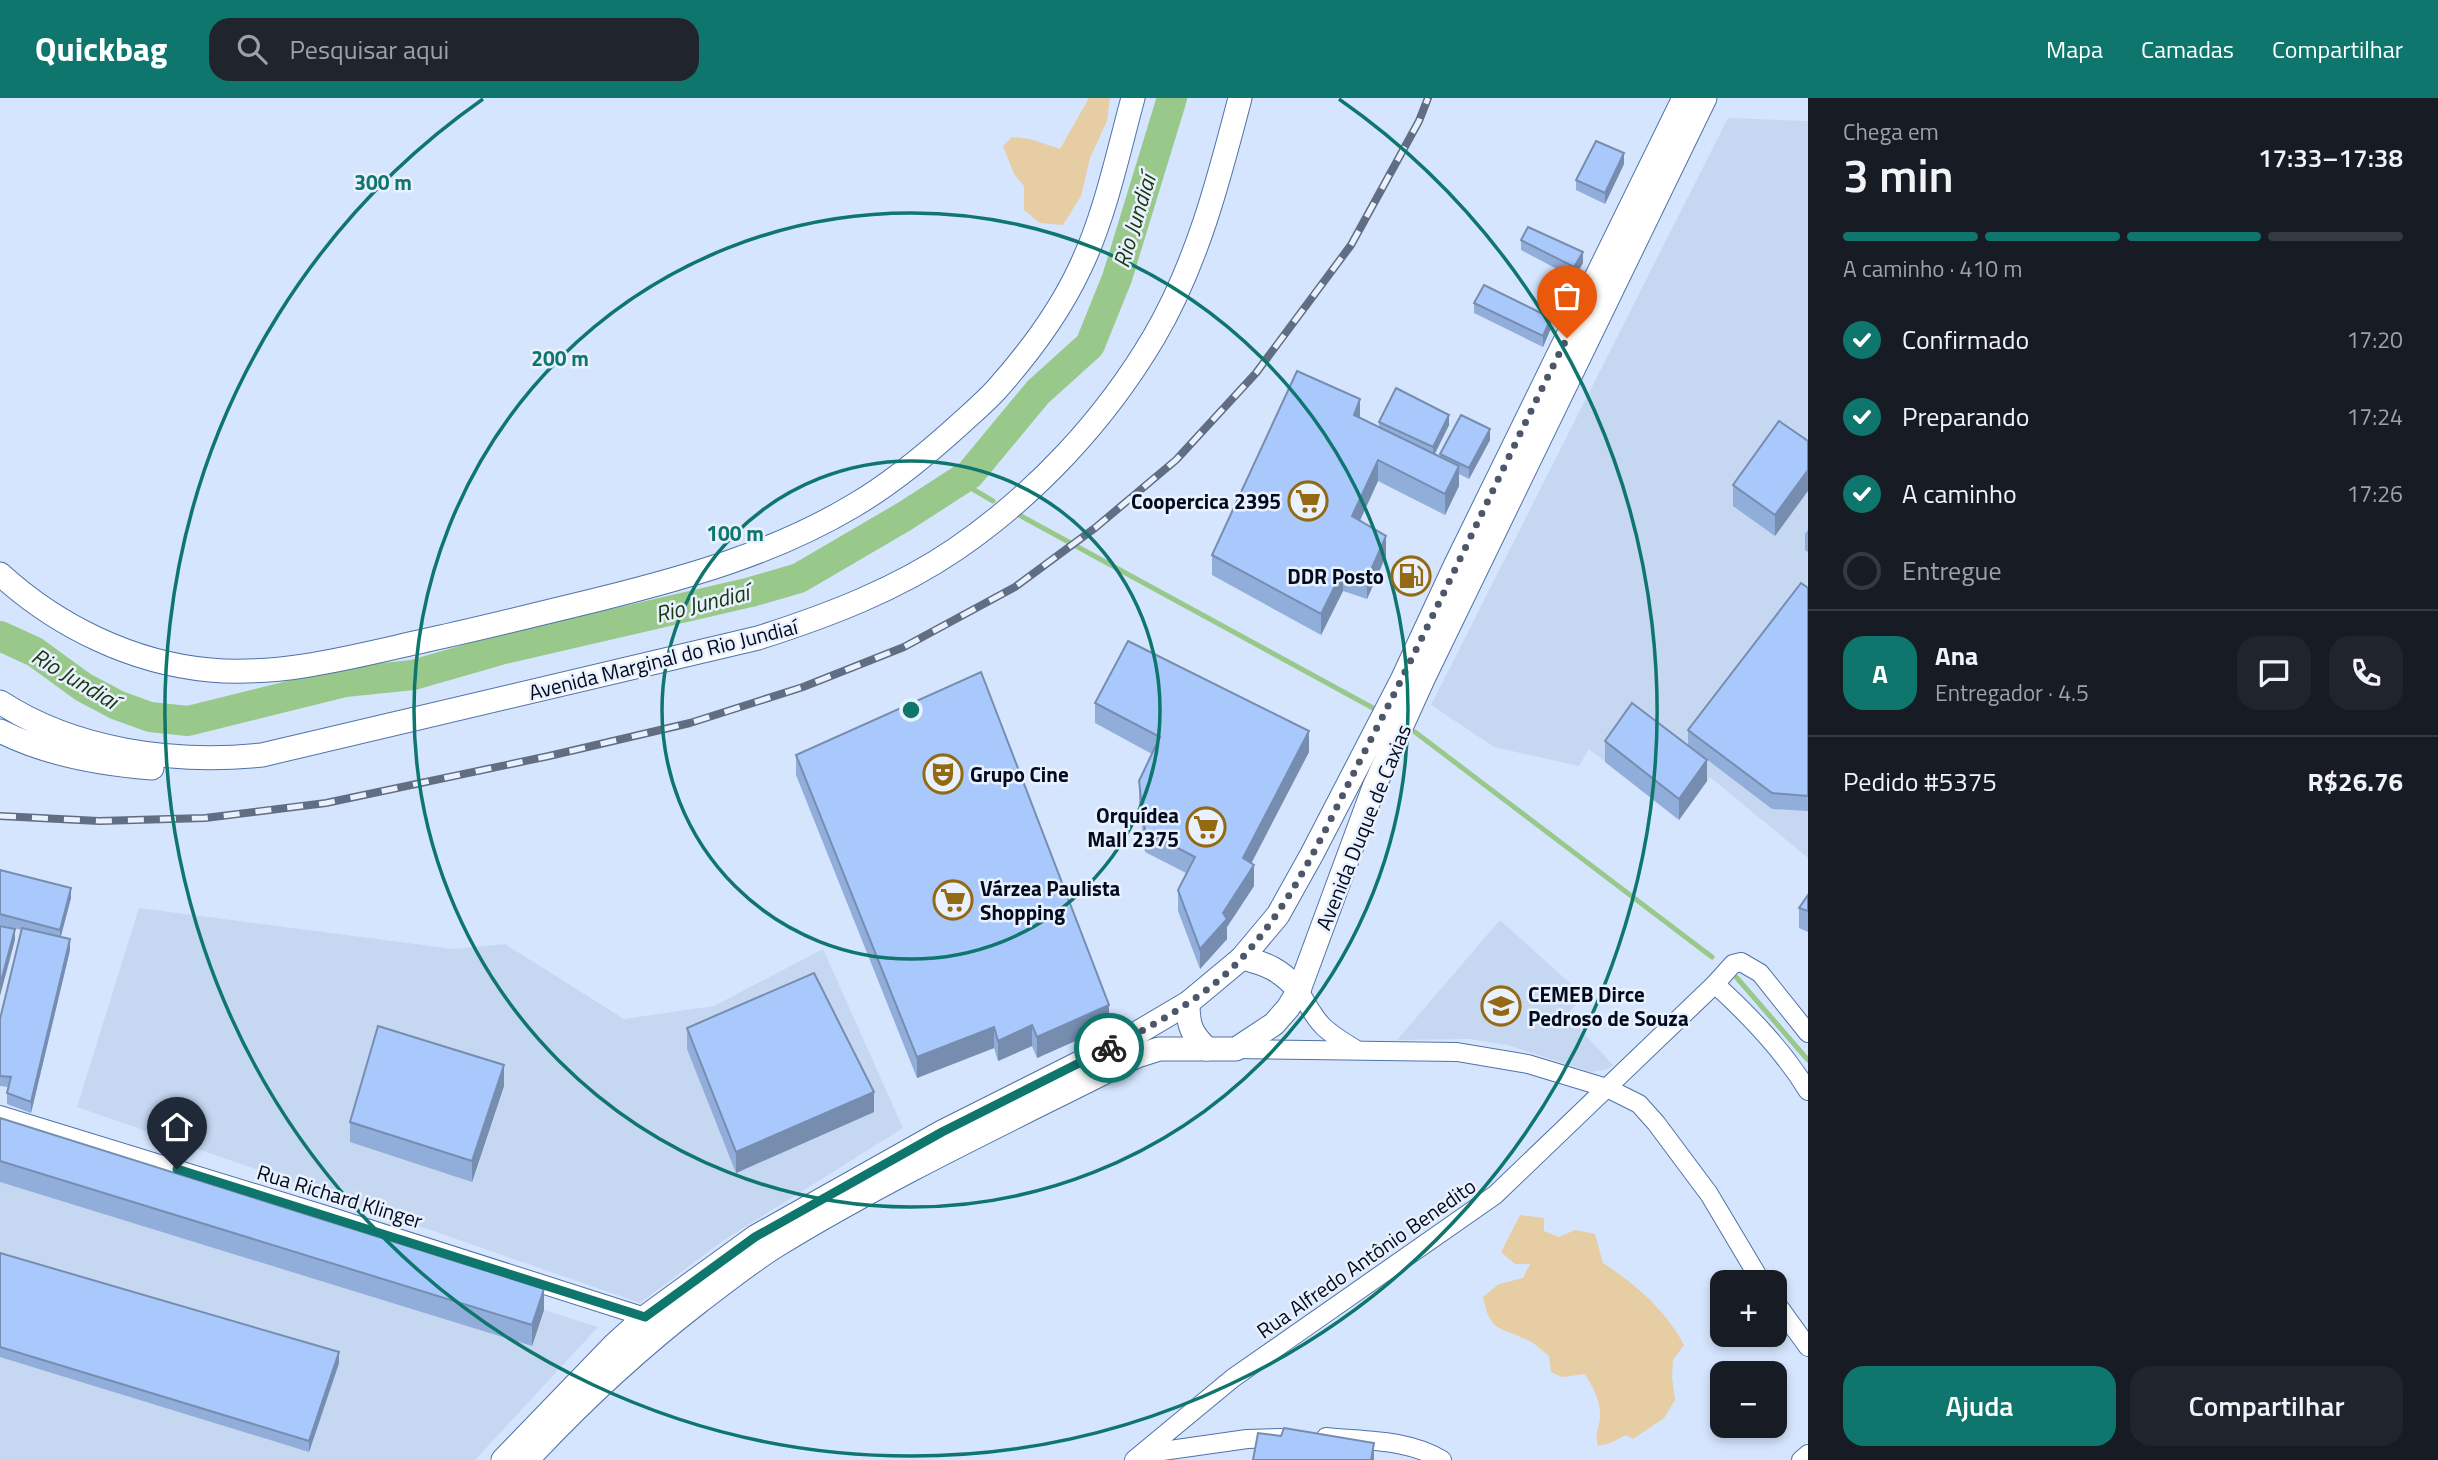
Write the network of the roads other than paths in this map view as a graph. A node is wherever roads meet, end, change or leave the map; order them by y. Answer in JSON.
{"nodes":[{"id":1,"x":1133,"y":98,"type":"edge"},
{"id":2,"x":1240,"y":98,"type":"edge"},
{"id":3,"x":1684,"y":98,"type":"edge"},
{"id":4,"x":1705,"y":98,"type":"edge"},
{"id":5,"x":0,"y":574,"type":"edge"},
{"id":6,"x":0,"y":702,"type":"edge"},
{"id":7,"x":0,"y":731,"type":"edge"},
{"id":8,"x":225,"y":759,"type":"junction"},
{"id":9,"x":1242,"y":958,"type":"junction"},
{"id":10,"x":1715,"y":984,"type":"junction"},
{"id":11,"x":1299,"y":990,"type":"junction"},
{"id":12,"x":1188,"y":1003,"type":"junction"},
{"id":13,"x":1806,"y":1027,"type":"edge"},
{"id":14,"x":1207,"y":1049,"type":"junction"},
{"id":15,"x":1236,"y":1049,"type":"junction"},
{"id":16,"x":1357,"y":1050,"type":"junction"},
{"id":17,"x":1607,"y":1088,"type":"junction"},
{"id":18,"x":1808,"y":1091,"type":"edge"},
{"id":19,"x":0,"y":1115,"type":"edge"},
{"id":20,"x":1754,"y":1270,"type":"edge"},
{"id":21,"x":1787,"y":1317,"type":"edge"},
{"id":22,"x":652,"y":1326,"type":"junction"},
{"id":23,"x":1806,"y":1341,"type":"edge"},
{"id":24,"x":1403,"y":1452,"type":"edge"},
{"id":25,"x":1808,"y":1454,"type":"edge"},
{"id":26,"x":1138,"y":1457,"type":"edge"},
{"id":27,"x":503,"y":1460,"type":"edge"},
{"id":28,"x":527,"y":1460,"type":"edge"},
{"id":29,"x":1442,"y":1460,"type":"edge"},
{"id":30,"x":1801,"y":1460,"type":"edge"}],
"edges":[{"from":1,"to":5,"type":"main road"},
{"from":2,"to":8,"type":"main road","name":"Avenida Marginal do Rio Jundiaí"},
{"from":3,"to":9,"type":"main road","name":"Avenida Duque de Caxias"},
{"from":4,"to":11,"type":"main road","name":"Avenida Duque de Caxias"},
{"from":6,"to":8,"type":"main road","name":"Avenida Marginal do Rio Jundiaí"},
{"from":7,"to":8,"type":"main road"},
{"from":9,"to":11,"type":"main road"},
{"from":9,"to":12,"type":"main road","name":"Avenida Duque de Caxias"},
{"from":10,"to":13,"type":"street","name":"Rua Alfredo Antônio Benedito"},
{"from":10,"to":17,"type":"street","name":"Rua Alfredo Antônio Benedito"},
{"from":10,"to":18,"type":"street"},
{"from":11,"to":15,"type":"main road"},
{"from":11,"to":16,"type":"street"},
{"from":12,"to":14,"type":"main road"},
{"from":12,"to":22,"type":"main road","name":"Avenida Duque de Caxias"},
{"from":14,"to":15,"type":"main road","name":"Avenida Duque de Caxias"},
{"from":14,"to":22,"type":"main road","name":"Avenida Duque de Caxias"},
{"from":15,"to":16,"type":"street"},
{"from":16,"to":17,"type":"street"},
{"from":17,"to":20,"type":"street"},
{"from":17,"to":26,"type":"street","name":"Rua Alfredo Antônio Benedito"},
{"from":19,"to":22,"type":"street","name":"Rua Richard Klinger"},
{"from":21,"to":23,"type":"street"},
{"from":22,"to":27,"type":"main road","name":"Avenida Duque de Caxias"},
{"from":22,"to":28,"type":"main road","name":"Avenida Duque de Caxias"},
{"from":24,"to":26,"type":"street"},
{"from":24,"to":29,"type":"street"},
{"from":25,"to":30,"type":"street"}]}
